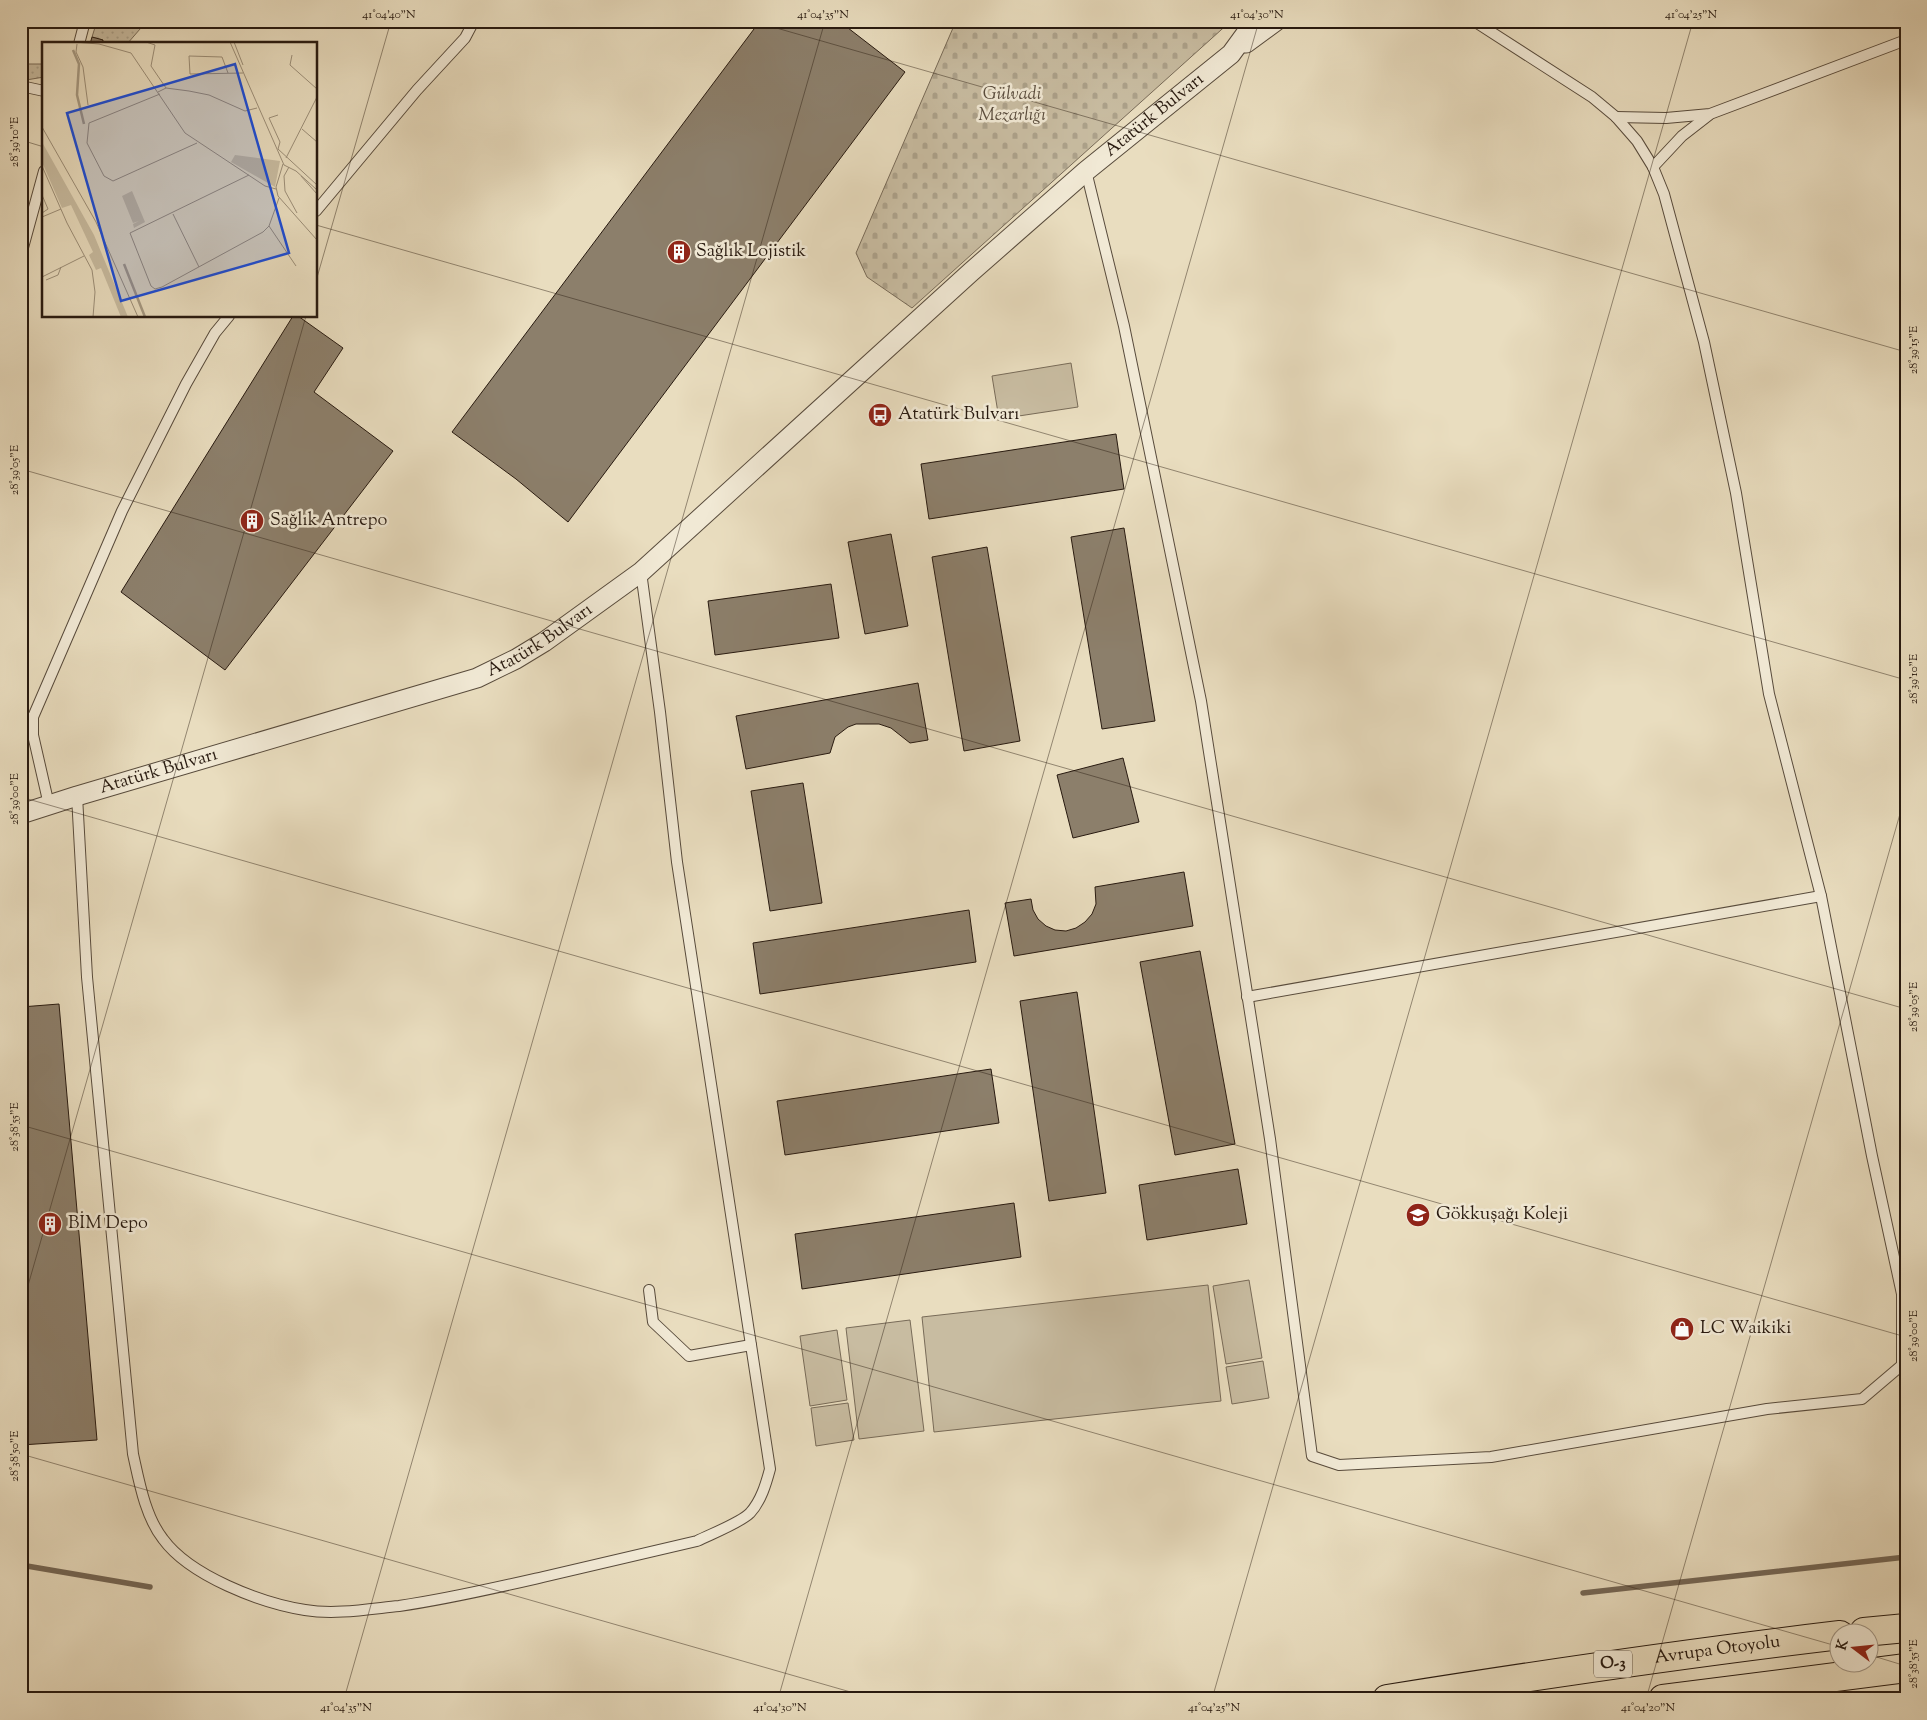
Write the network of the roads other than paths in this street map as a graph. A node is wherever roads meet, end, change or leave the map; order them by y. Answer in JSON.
{"nodes":[{"id":1,"x":85,"y":21,"type":"edge"},
{"id":2,"x":474,"y":21,"type":"edge"},
{"id":3,"x":1255,"y":21,"type":"edge"},
{"id":4,"x":1276,"y":21,"type":"edge"},
{"id":5,"x":1474,"y":21,"type":"edge"},
{"id":6,"x":1906,"y":40,"type":"edge"},
{"id":7,"x":80,"y":42,"type":"edge"},
{"id":8,"x":1231,"y":54,"type":"junction"},
{"id":9,"x":21,"y":86,"type":"edge"},
{"id":10,"x":42,"y":91,"type":"edge"},
{"id":11,"x":1710,"y":114,"type":"junction"},
{"id":12,"x":1616,"y":117,"type":"junction"},
{"id":13,"x":1653,"y":167,"type":"junction"},
{"id":14,"x":1086,"y":171,"type":"junction"},
{"id":15,"x":42,"y":178,"type":"edge"},
{"id":16,"x":318,"y":210,"type":"edge"},
{"id":17,"x":21,"y":255,"type":"edge"},
{"id":18,"x":227,"y":318,"type":"edge"},
{"id":19,"x":641,"y":572,"type":"junction"},
{"id":20,"x":33,"y":717,"type":"junction"},
{"id":21,"x":21,"y":722,"type":"edge"},
{"id":22,"x":77,"y":796,"type":"junction"},
{"id":23,"x":50,"y":805,"type":"junction"},
{"id":24,"x":21,"y":814,"type":"edge"},
{"id":25,"x":1821,"y":896,"type":"junction"},
{"id":26,"x":1248,"y":997,"type":"junction"},
{"id":27,"x":649,"y":1290,"type":"dead end"},
{"id":28,"x":751,"y":1345,"type":"junction"},
{"id":29,"x":1906,"y":1628,"type":"edge"},
{"id":30,"x":1880,"y":1630,"type":"edge"},
{"id":31,"x":1830,"y":1636,"type":"edge"},
{"id":32,"x":1906,"y":1668,"type":"edge"},
{"id":33,"x":1387,"y":1699,"type":"edge"},
{"id":34,"x":1663,"y":1699,"type":"edge"}],
"edges":[{"from":1,"to":7,"type":"lane"},
{"from":2,"to":16,"type":"lane"},
{"from":3,"to":8,"type":"street","name":"Atatürk Bulvarı"},
{"from":4,"to":8,"type":"street","name":"Atatürk Bulvarı"},
{"from":5,"to":12,"type":"lane"},
{"from":6,"to":11,"type":"lane"},
{"from":8,"to":14,"type":"street","name":"Atatürk Bulvarı"},
{"from":9,"to":10,"type":"lane"},
{"from":11,"to":12,"type":"lane"},
{"from":11,"to":13,"type":"lane"},
{"from":12,"to":13,"type":"lane"},
{"from":13,"to":25,"type":"lane"},
{"from":14,"to":19,"type":"street","name":"Atatürk Bulvarı"},
{"from":14,"to":26,"type":"lane"},
{"from":15,"to":17,"type":"lane"},
{"from":18,"to":20,"type":"lane"},
{"from":19,"to":22,"type":"street","name":"Atatürk Bulvarı"},
{"from":19,"to":28,"type":"lane"},
{"from":20,"to":21,"type":"lane"},
{"from":20,"to":23,"type":"lane"},
{"from":22,"to":23,"type":"street","name":"Atatürk Bulvarı"},
{"from":22,"to":28,"type":"lane"},
{"from":23,"to":24,"type":"street","name":"Atatürk Bulvarı"},
{"from":25,"to":26,"type":"lane"},
{"from":25,"to":26,"type":"lane"},
{"from":27,"to":28,"type":"lane"},
{"from":29,"to":30,"type":"highway"},
{"from":31,"to":33,"type":"highway","name":"Avrupa Otoyolu","number":"O-3"},
{"from":32,"to":34,"type":"highway"}]}
